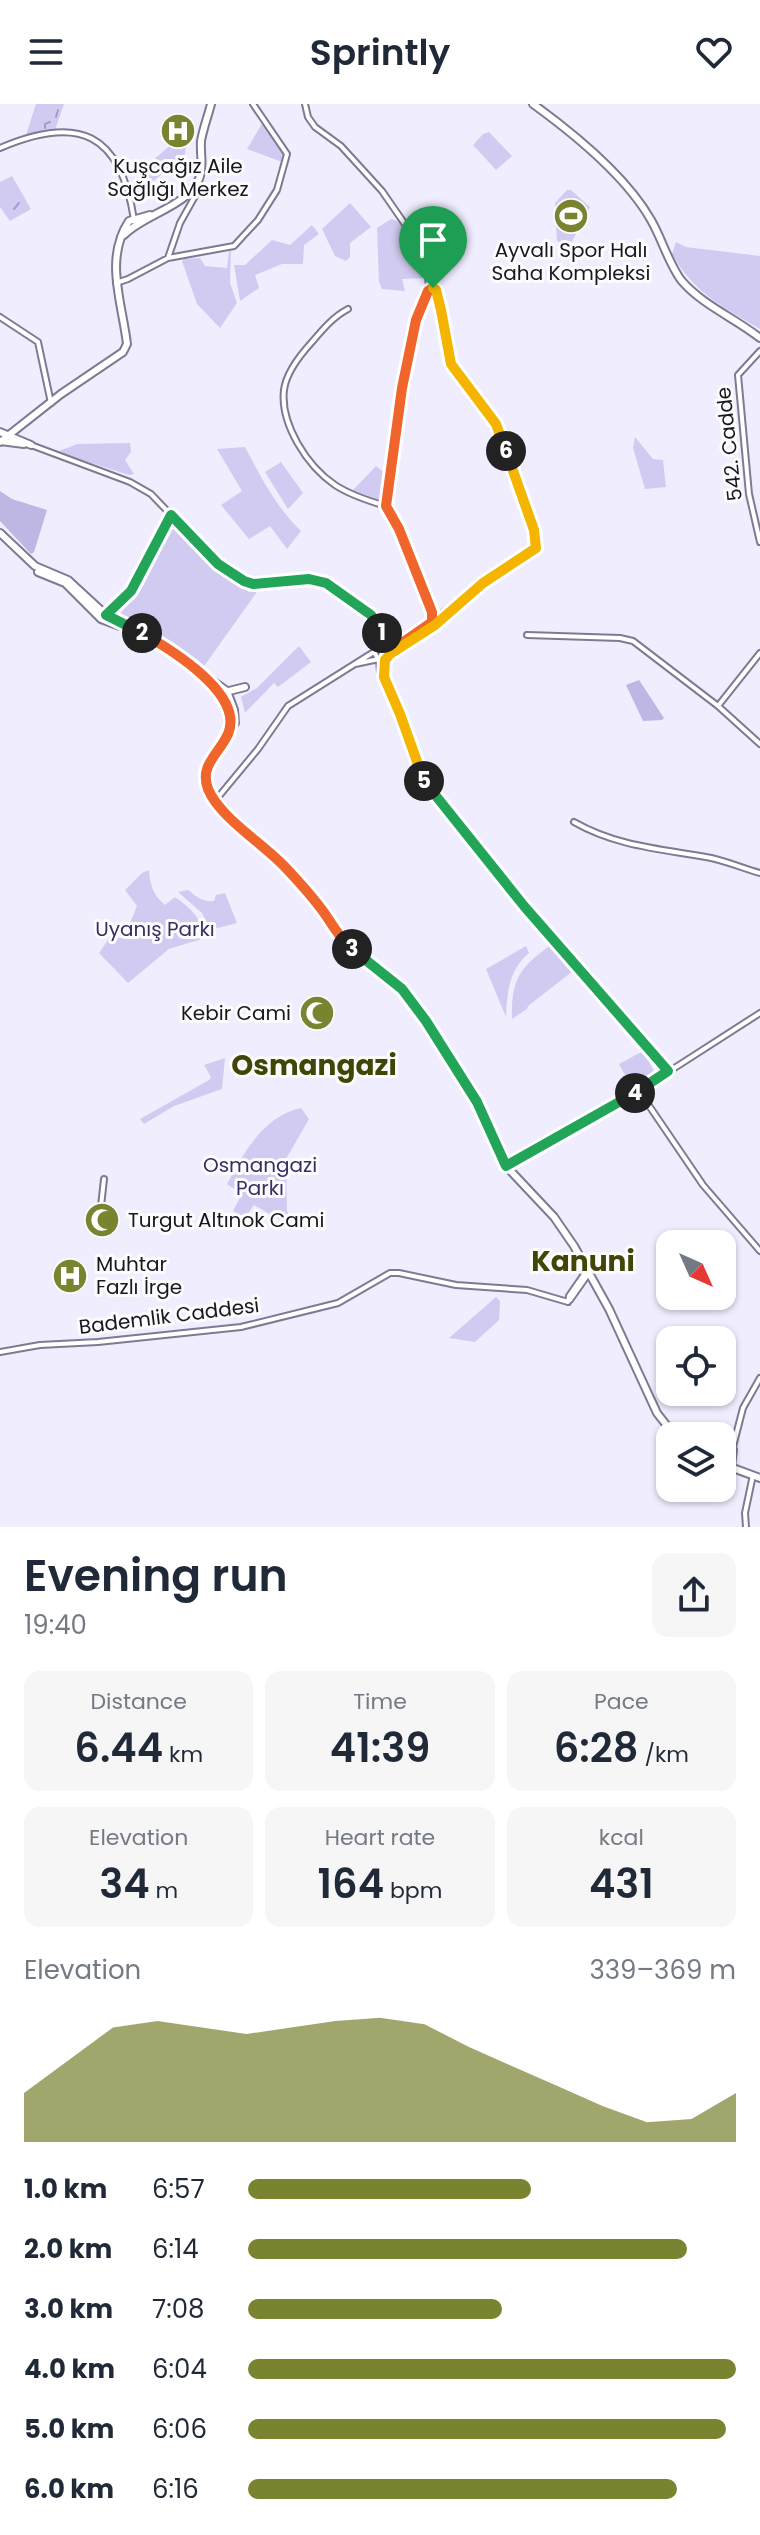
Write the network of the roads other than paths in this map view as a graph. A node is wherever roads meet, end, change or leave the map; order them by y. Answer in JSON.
{"nodes":[{"id":1,"x":213,"y":104,"type":"edge"},
{"id":2,"x":253,"y":104,"type":"edge"},
{"id":3,"x":305,"y":104,"type":"edge"},
{"id":4,"x":533,"y":104,"type":"edge"},
{"id":5,"x":0,"y":148,"type":"edge"},
{"id":6,"x":199,"y":189,"type":"dead end"},
{"id":7,"x":132,"y":224,"type":"junction"},
{"id":8,"x":168,"y":258,"type":"junction"},
{"id":9,"x":116,"y":283,"type":"junction"},
{"id":10,"x":432,"y":292,"type":"junction"},
{"id":11,"x":348,"y":309,"type":"dead end"},
{"id":12,"x":0,"y":317,"type":"edge"},
{"id":13,"x":760,"y":338,"type":"edge"},
{"id":14,"x":760,"y":351,"type":"edge"},
{"id":15,"x":51,"y":403,"type":"junction"},
{"id":16,"x":25,"y":422,"type":"junction"},
{"id":17,"x":3,"y":433,"type":"edge"},
{"id":18,"x":0,"y":442,"type":"edge"},
{"id":19,"x":31,"y":445,"type":"junction"},
{"id":20,"x":386,"y":506,"type":"junction"},
{"id":21,"x":171,"y":515,"type":"junction"},
{"id":22,"x":0,"y":535,"type":"edge"},
{"id":23,"x":760,"y":542,"type":"edge"},
{"id":24,"x":106,"y":615,"type":"junction"},
{"id":25,"x":435,"y":622,"type":"junction"},
{"id":26,"x":146,"y":635,"type":"junction"},
{"id":27,"x":527,"y":635,"type":"dead end"},
{"id":28,"x":382,"y":646,"type":"junction"},
{"id":29,"x":760,"y":653,"type":"edge"},
{"id":30,"x":386,"y":658,"type":"junction"},
{"id":31,"x":379,"y":659,"type":"junction"},
{"id":32,"x":355,"y":664,"type":"junction"},
{"id":33,"x":384,"y":677,"type":"junction"},
{"id":34,"x":718,"y":706,"type":"junction"},
{"id":35,"x":760,"y":744,"type":"edge"},
{"id":36,"x":215,"y":801,"type":"junction"},
{"id":37,"x":574,"y":822,"type":"dead end"},
{"id":38,"x":760,"y":873,"type":"edge"},
{"id":39,"x":760,"y":1013,"type":"edge"},
{"id":40,"x":668,"y":1071,"type":"junction"},
{"id":41,"x":639,"y":1091,"type":"junction"},
{"id":42,"x":506,"y":1166,"type":"junction"},
{"id":43,"x":104,"y":1179,"type":"dead end"},
{"id":44,"x":101,"y":1206,"type":"dead end"},
{"id":45,"x":760,"y":1251,"type":"edge"},
{"id":46,"x":588,"y":1271,"type":"junction"},
{"id":47,"x":0,"y":1352,"type":"edge"},
{"id":48,"x":760,"y":1378,"type":"edge"},
{"id":49,"x":664,"y":1422,"type":"edge"},
{"id":50,"x":736,"y":1436,"type":"edge"},
{"id":51,"x":736,"y":1469,"type":"edge"},
{"id":52,"x":756,"y":1476,"type":"edge"},
{"id":53,"x":746,"y":1527,"type":"edge"}],
"edges":[{"from":1,"to":7,"type":"main road"},
{"from":2,"to":8,"type":"street"},
{"from":3,"to":10,"type":"street"},
{"from":4,"to":13,"type":"main road"},
{"from":5,"to":7,"type":"street"},
{"from":6,"to":8,"type":"street"},
{"from":7,"to":9,"type":"main road"},
{"from":8,"to":9,"type":"street"},
{"from":9,"to":15,"type":"main road"},
{"from":10,"to":20,"type":"street"},
{"from":10,"to":25,"type":"street"},
{"from":11,"to":20,"type":"street"},
{"from":12,"to":15,"type":"street"},
{"from":14,"to":23,"type":"street","name":"542. Cadde"},
{"from":15,"to":16,"type":"main road"},
{"from":16,"to":17,"type":"main road"},
{"from":16,"to":19,"type":"main road"},
{"from":17,"to":18,"type":"main road"},
{"from":17,"to":19,"type":"main road"},
{"from":18,"to":19,"type":"main road"},
{"from":19,"to":21,"type":"street"},
{"from":20,"to":25,"type":"street"},
{"from":21,"to":24,"type":"street"},
{"from":21,"to":28,"type":"street"},
{"from":22,"to":24,"type":"main road"},
{"from":22,"to":26,"type":"main road"},
{"from":24,"to":26,"type":"main road"},
{"from":25,"to":28,"type":"street"},
{"from":25,"to":30,"type":"street"},
{"from":26,"to":36,"type":"main road"},
{"from":27,"to":34,"type":"street"},
{"from":28,"to":30,"type":"street"},
{"from":28,"to":31,"type":"street"},
{"from":28,"to":32,"type":"street"},
{"from":29,"to":34,"type":"street"},
{"from":30,"to":31,"type":"street"},
{"from":30,"to":33,"type":"street"},
{"from":31,"to":32,"type":"street"},
{"from":31,"to":33,"type":"street"},
{"from":32,"to":36,"type":"street"},
{"from":33,"to":40,"type":"street"},
{"from":34,"to":35,"type":"street"},
{"from":36,"to":42,"type":"main road"},
{"from":37,"to":38,"type":"street"},
{"from":39,"to":40,"type":"street"},
{"from":40,"to":41,"type":"street"},
{"from":41,"to":42,"type":"street"},
{"from":41,"to":45,"type":"street"},
{"from":42,"to":46,"type":"main road"},
{"from":43,"to":44,"type":"street"},
{"from":46,"to":47,"type":"street","name":"Bademlik Caddesi"},
{"from":46,"to":49,"type":"main road"},
{"from":48,"to":50,"type":"street"},
{"from":51,"to":52,"type":"main road"},
{"from":52,"to":53,"type":"street"}]}
